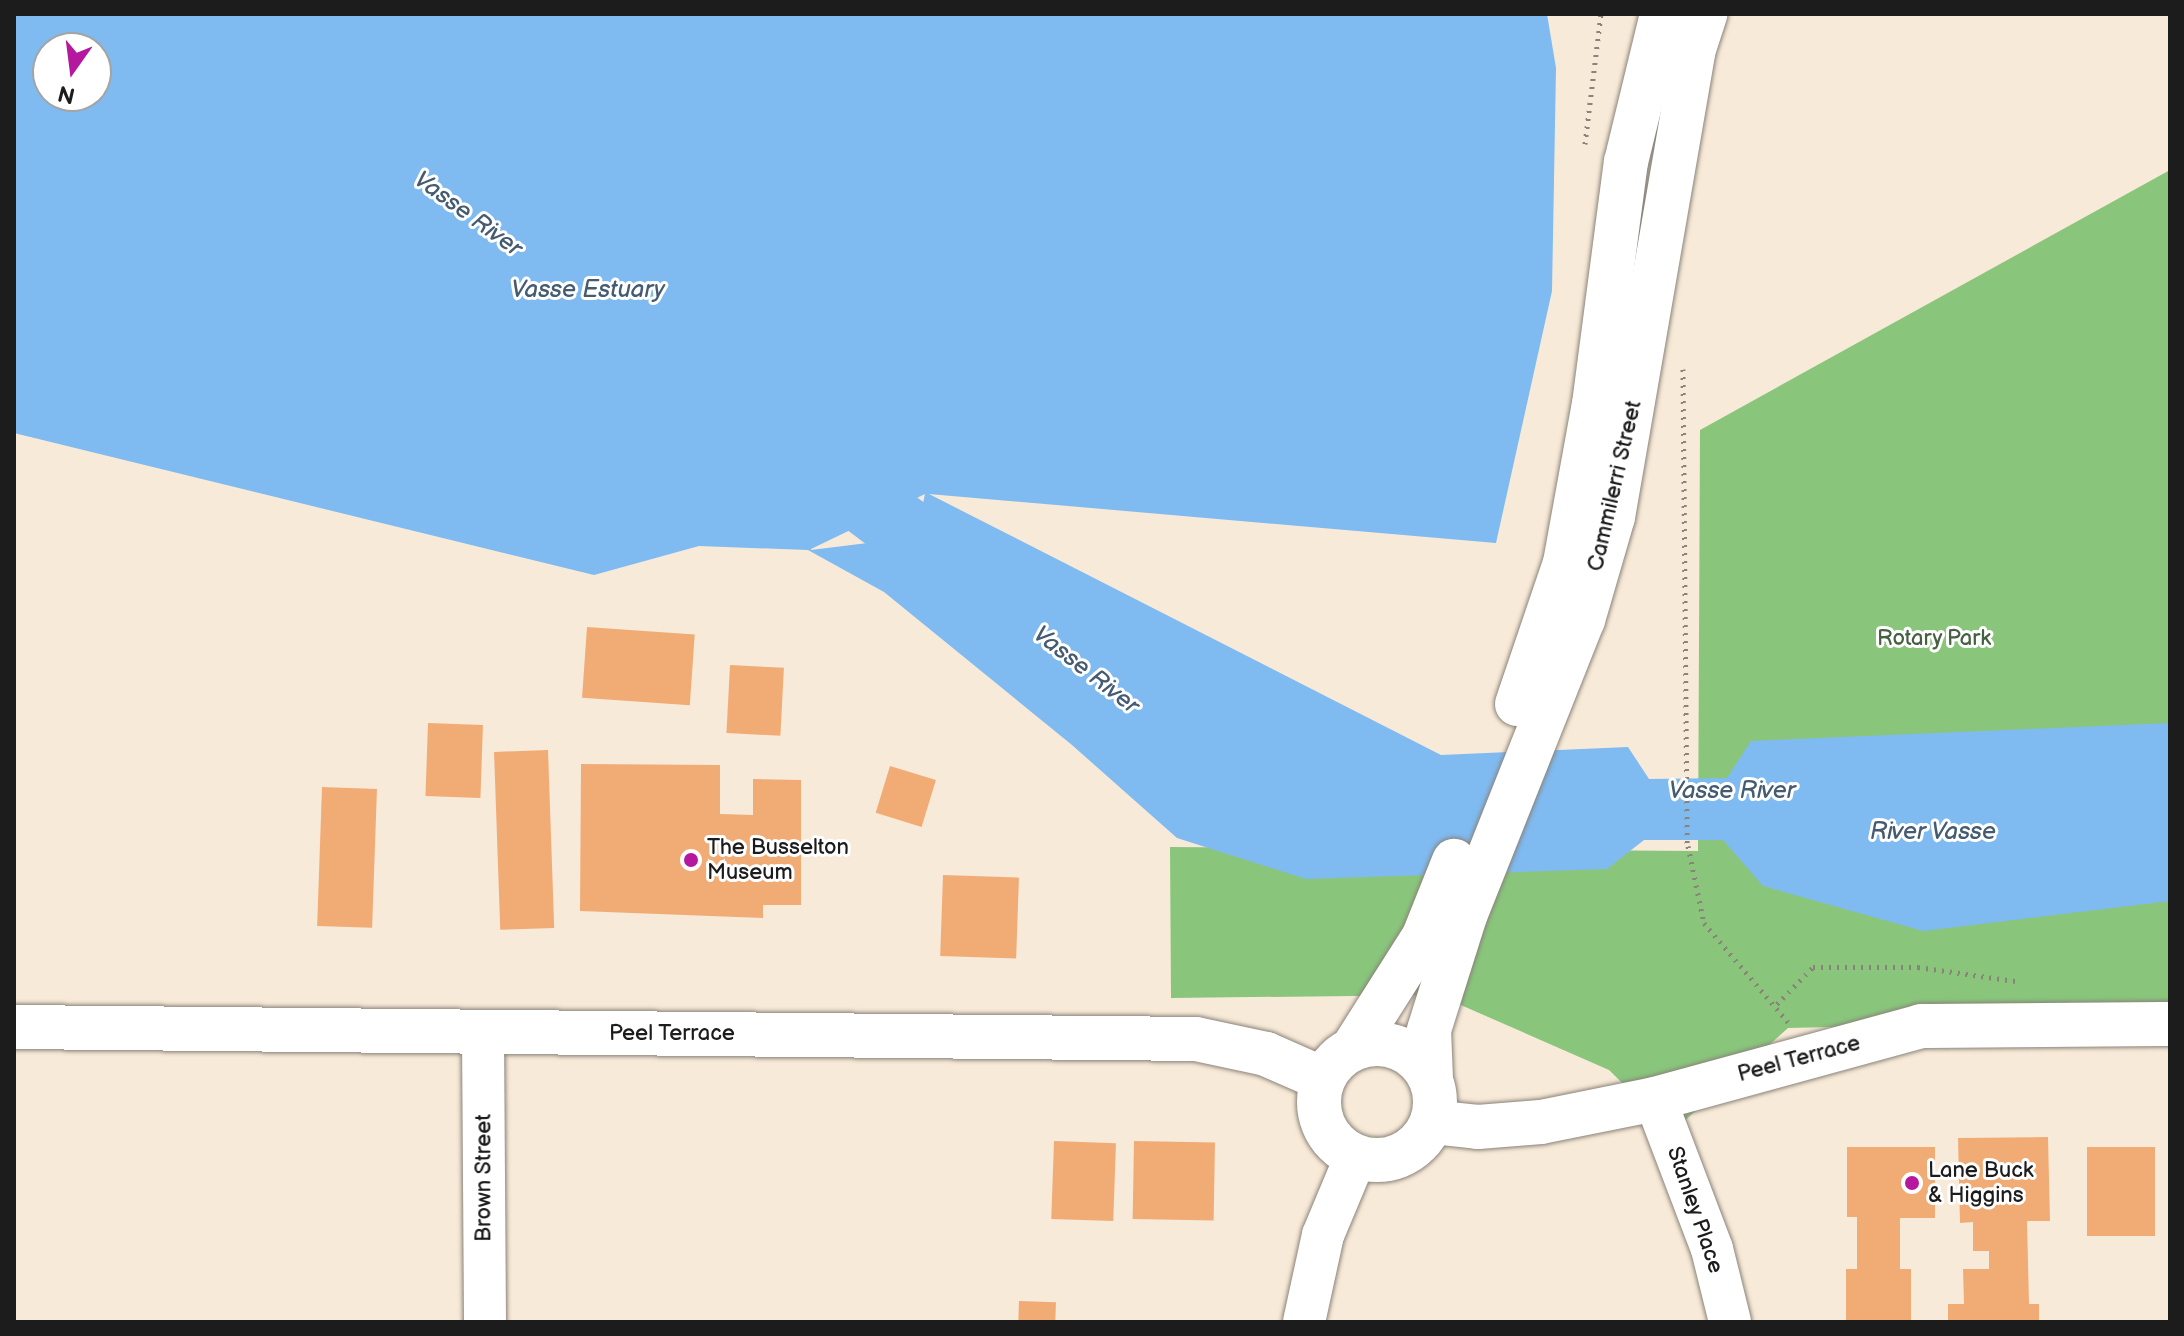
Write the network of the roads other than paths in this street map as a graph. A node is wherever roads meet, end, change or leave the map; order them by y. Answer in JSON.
{"nodes":[{"id":1,"x":1662,"y":14,"type":"edge"},
{"id":2,"x":1705,"y":14,"type":"edge"},
{"id":3,"x":1535,"y":694,"type":"junction"},
{"id":4,"x":1450,"y":914,"type":"junction"},
{"id":5,"x":2170,"y":1024,"type":"edge"},
{"id":6,"x":14,"y":1027,"type":"edge"},
{"id":7,"x":483,"y":1035,"type":"junction"},
{"id":8,"x":1353,"y":1048,"type":"junction"},
{"id":9,"x":1323,"y":1079,"type":"junction"},
{"id":10,"x":1431,"y":1079,"type":"junction"},
{"id":11,"x":1655,"y":1099,"type":"junction"},
{"id":12,"x":1432,"y":1122,"type":"junction"},
{"id":13,"x":1356,"y":1156,"type":"junction"},
{"id":14,"x":485,"y":1322,"type":"edge"},
{"id":15,"x":1304,"y":1322,"type":"edge"},
{"id":16,"x":1730,"y":1322,"type":"edge"}],
"edges":[{"from":1,"to":3,"type":"main road","name":"Cammilerri Street"},
{"from":2,"to":3,"type":"main road","name":"Cammilerri Street"},
{"from":3,"to":4,"type":"main road","name":"Cammilerri Street"},
{"from":4,"to":8,"type":"main road","name":"Cammilerri Street"},
{"from":4,"to":10,"type":"main road","name":"Cammilerri Street"},
{"from":5,"to":11,"type":"main road","name":"Peel Terrace"},
{"from":6,"to":7,"type":"main road","name":"Peel Terrace"},
{"from":7,"to":9,"type":"main road","name":"Peel Terrace"},
{"from":7,"to":14,"type":"street","name":"Brown Street"},
{"from":8,"to":9,"type":"main road"},
{"from":8,"to":10,"type":"main road"},
{"from":9,"to":13,"type":"main road"},
{"from":10,"to":12,"type":"main road"},
{"from":11,"to":12,"type":"main road","name":"Peel Terrace"},
{"from":11,"to":16,"type":"street","name":"Stanley Place"},
{"from":12,"to":13,"type":"main road"},
{"from":13,"to":15,"type":"street"}]}
